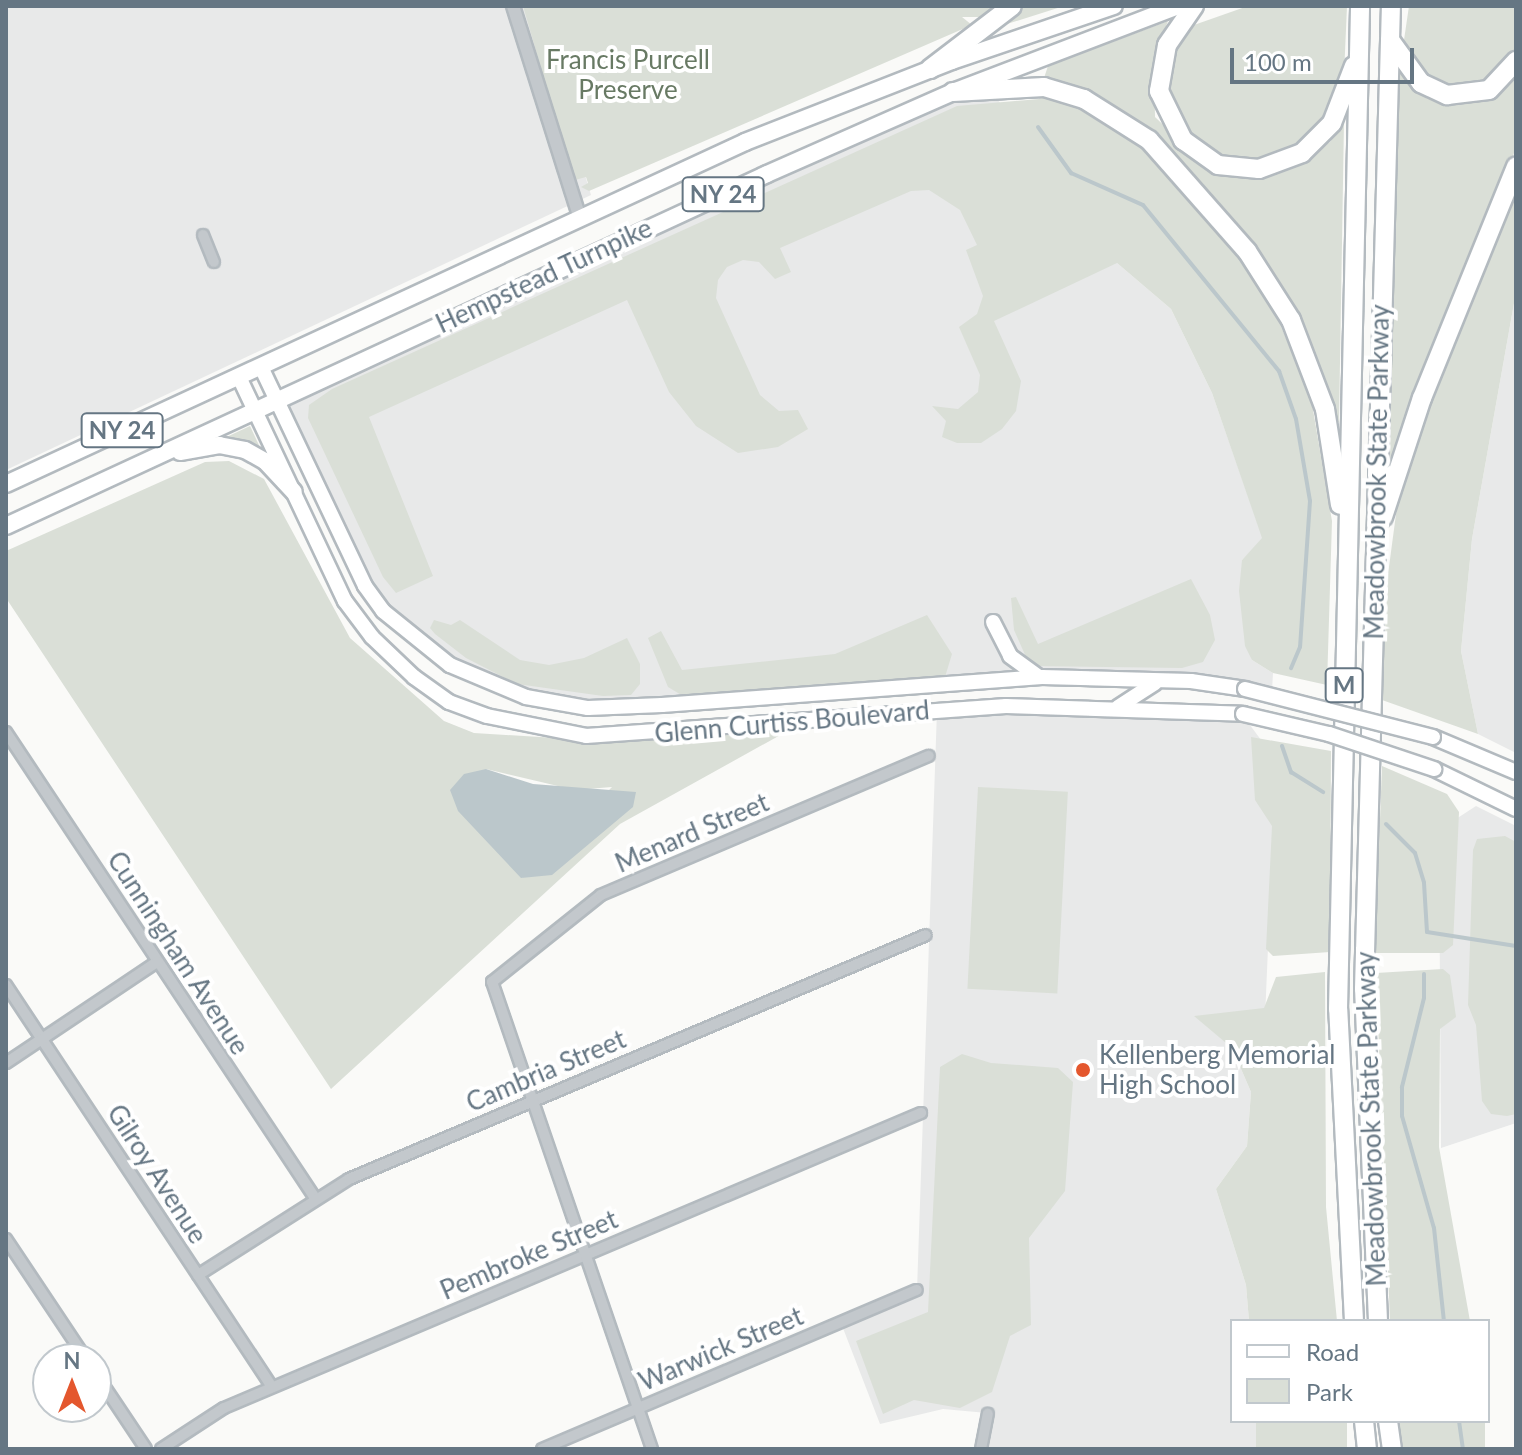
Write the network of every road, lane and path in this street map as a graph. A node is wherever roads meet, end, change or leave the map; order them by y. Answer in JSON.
{"nodes":[{"id":1,"x":513,"y":6,"type":"edge"},
{"id":2,"x":1012,"y":6,"type":"edge"},
{"id":3,"x":1114,"y":6,"type":"edge"},
{"id":4,"x":1178,"y":6,"type":"edge"},
{"id":5,"x":1194,"y":6,"type":"edge"},
{"id":6,"x":1360,"y":6,"type":"edge"},
{"id":7,"x":1391,"y":6,"type":"edge"},
{"id":8,"x":1390,"y":40,"type":"junction"},
{"id":9,"x":1360,"y":48,"type":"junction"},
{"id":10,"x":1516,"y":61,"type":"edge"},
{"id":11,"x":930,"y":69,"type":"junction"},
{"id":12,"x":953,"y":92,"type":"junction"},
{"id":13,"x":1516,"y":166,"type":"edge"},
{"id":14,"x":580,"y":219,"type":"junction"},
{"id":15,"x":203,"y":235,"type":"dead end"},
{"id":16,"x":214,"y":262,"type":"dead end"},
{"id":17,"x":261,"y":367,"type":"junction"},
{"id":18,"x":239,"y":377,"type":"junction"},
{"id":19,"x":276,"y":400,"type":"junction"},
{"id":20,"x":255,"y":410,"type":"junction"},
{"id":21,"x":125,"y":470,"type":"junction"},
{"id":22,"x":6,"y":484,"type":"edge"},
{"id":23,"x":294,"y":492,"type":"junction"},
{"id":24,"x":6,"y":526,"type":"edge"},
{"id":25,"x":1376,"y":535,"type":"junction"},
{"id":26,"x":1347,"y":536,"type":"junction"},
{"id":27,"x":383,"y":611,"type":"junction"},
{"id":28,"x":993,"y":622,"type":"dead end"},
{"id":29,"x":365,"y":627,"type":"junction"},
{"id":30,"x":1042,"y":677,"type":"junction"},
{"id":31,"x":1163,"y":680,"type":"junction"},
{"id":32,"x":1118,"y":707,"type":"junction"},
{"id":33,"x":6,"y":732,"type":"edge"},
{"id":34,"x":929,"y":756,"type":"dead end"},
{"id":35,"x":1516,"y":772,"type":"edge"},
{"id":36,"x":1516,"y":809,"type":"edge"},
{"id":37,"x":926,"y":935,"type":"dead end"},
{"id":38,"x":157,"y":962,"type":"junction"},
{"id":39,"x":6,"y":985,"type":"edge"},
{"id":40,"x":42,"y":1039,"type":"junction"},
{"id":41,"x":6,"y":1063,"type":"edge"},
{"id":42,"x":533,"y":1101,"type":"junction"},
{"id":43,"x":921,"y":1113,"type":"dead end"},
{"id":44,"x":315,"y":1198,"type":"junction"},
{"id":45,"x":6,"y":1239,"type":"edge"},
{"id":46,"x":585,"y":1255,"type":"junction"},
{"id":47,"x":198,"y":1275,"type":"junction"},
{"id":48,"x":917,"y":1290,"type":"dead end"},
{"id":49,"x":1354,"y":1319,"type":"edge"},
{"id":50,"x":1378,"y":1319,"type":"edge"},
{"id":51,"x":75,"y":1343,"type":"edge"},
{"id":52,"x":272,"y":1387,"type":"junction"},
{"id":53,"x":112,"y":1398,"type":"edge"},
{"id":54,"x":638,"y":1408,"type":"junction"},
{"id":55,"x":988,"y":1414,"type":"dead end"},
{"id":56,"x":1364,"y":1423,"type":"edge"},
{"id":57,"x":1388,"y":1423,"type":"edge"},
{"id":58,"x":146,"y":1449,"type":"edge"},
{"id":59,"x":161,"y":1449,"type":"edge"},
{"id":60,"x":542,"y":1449,"type":"edge"},
{"id":61,"x":652,"y":1449,"type":"edge"},
{"id":62,"x":981,"y":1449,"type":"edge"},
{"id":63,"x":1367,"y":1449,"type":"edge"},
{"id":64,"x":1392,"y":1449,"type":"edge"}],
"edges":[{"from":1,"to":14,"type":"street"},
{"from":2,"to":11,"type":"highway"},
{"from":3,"to":11,"type":"main road","name":"Hempstead Turnpike","number":"NY 24"},
{"from":4,"to":12,"type":"main road","name":"Hempstead Turnpike","number":"NY 24"},
{"from":5,"to":9,"type":"highway"},
{"from":6,"to":9,"type":"highway","name":"Meadowbrook State Parkway","number":"M"},
{"from":7,"to":8,"type":"highway","name":"Meadowbrook State Parkway","number":"M"},
{"from":8,"to":10,"type":"highway"},
{"from":8,"to":25,"type":"highway","name":"Meadowbrook State Parkway","number":"M"},
{"from":9,"to":26,"type":"highway","name":"Meadowbrook State Parkway","number":"M"},
{"from":11,"to":14,"type":"main road","name":"Hempstead Turnpike","number":"NY 24"},
{"from":12,"to":19,"type":"main road","name":"Hempstead Turnpike","number":"NY 24"},
{"from":12,"to":26,"type":"highway"},
{"from":13,"to":25,"type":"highway"},
{"from":14,"to":17,"type":"main road","name":"Hempstead Turnpike","number":"NY 24"},
{"from":15,"to":16,"type":"street"},
{"from":17,"to":18,"type":"main road","name":"Hempstead Turnpike","number":"NY 24"},
{"from":17,"to":19,"type":"main road","name":"Glenn Curtiss Boulevard"},
{"from":18,"to":20,"type":"main road","name":"Glenn Curtiss Boulevard"},
{"from":18,"to":22,"type":"main road","name":"Hempstead Turnpike","number":"NY 24"},
{"from":19,"to":20,"type":"main road","name":"Hempstead Turnpike","number":"NY 24"},
{"from":19,"to":27,"type":"main road","name":"Glenn Curtiss Boulevard"},
{"from":20,"to":21,"type":"main road","name":"Hempstead Turnpike","number":"NY 24"},
{"from":20,"to":23,"type":"main road","name":"Glenn Curtiss Boulevard"},
{"from":21,"to":23,"type":"main road"},
{"from":21,"to":24,"type":"main road","name":"Hempstead Turnpike","number":"NY 24"},
{"from":23,"to":29,"type":"main road","name":"Glenn Curtiss Boulevard"},
{"from":25,"to":50,"type":"highway","name":"Meadowbrook State Parkway","number":"M"},
{"from":26,"to":49,"type":"highway","name":"Meadowbrook State Parkway","number":"M"},
{"from":27,"to":29,"type":"main road"},
{"from":27,"to":30,"type":"main road","name":"Glenn Curtiss Boulevard"},
{"from":28,"to":30,"type":"main road"},
{"from":29,"to":32,"type":"main road","name":"Glenn Curtiss Boulevard"},
{"from":30,"to":31,"type":"main road","name":"Glenn Curtiss Boulevard"},
{"from":31,"to":32,"type":"main road"},
{"from":31,"to":35,"type":"main road","name":"Glenn Curtiss Boulevard","bridge":true},
{"from":32,"to":36,"type":"main road","name":"Glenn Curtiss Boulevard","bridge":true},
{"from":33,"to":38,"type":"street","name":"Cunningham Avenue"},
{"from":34,"to":42,"type":"street","name":"Menard Street"},
{"from":37,"to":42,"type":"street","name":"Cambria Street"},
{"from":38,"to":40,"type":"street"},
{"from":38,"to":44,"type":"street","name":"Cunningham Avenue"},
{"from":39,"to":40,"type":"street","name":"Gilroy Avenue"},
{"from":40,"to":41,"type":"street"},
{"from":40,"to":47,"type":"street","name":"Gilroy Avenue"},
{"from":42,"to":44,"type":"street","name":"Cambria Street"},
{"from":42,"to":46,"type":"street"},
{"from":43,"to":46,"type":"street","name":"Pembroke Street"},
{"from":44,"to":47,"type":"street","name":"Cambria Street"},
{"from":45,"to":51,"type":"street"},
{"from":46,"to":52,"type":"street","name":"Pembroke Street"},
{"from":46,"to":54,"type":"street"},
{"from":47,"to":52,"type":"street","name":"Gilroy Avenue"},
{"from":48,"to":54,"type":"street","name":"Warwick Street"},
{"from":52,"to":59,"type":"street","name":"Pembroke Street"},
{"from":53,"to":58,"type":"street"},
{"from":54,"to":60,"type":"street","name":"Warwick Street"},
{"from":54,"to":61,"type":"street"},
{"from":55,"to":62,"type":"street"},
{"from":56,"to":63,"type":"highway"},
{"from":57,"to":64,"type":"highway"}]}
